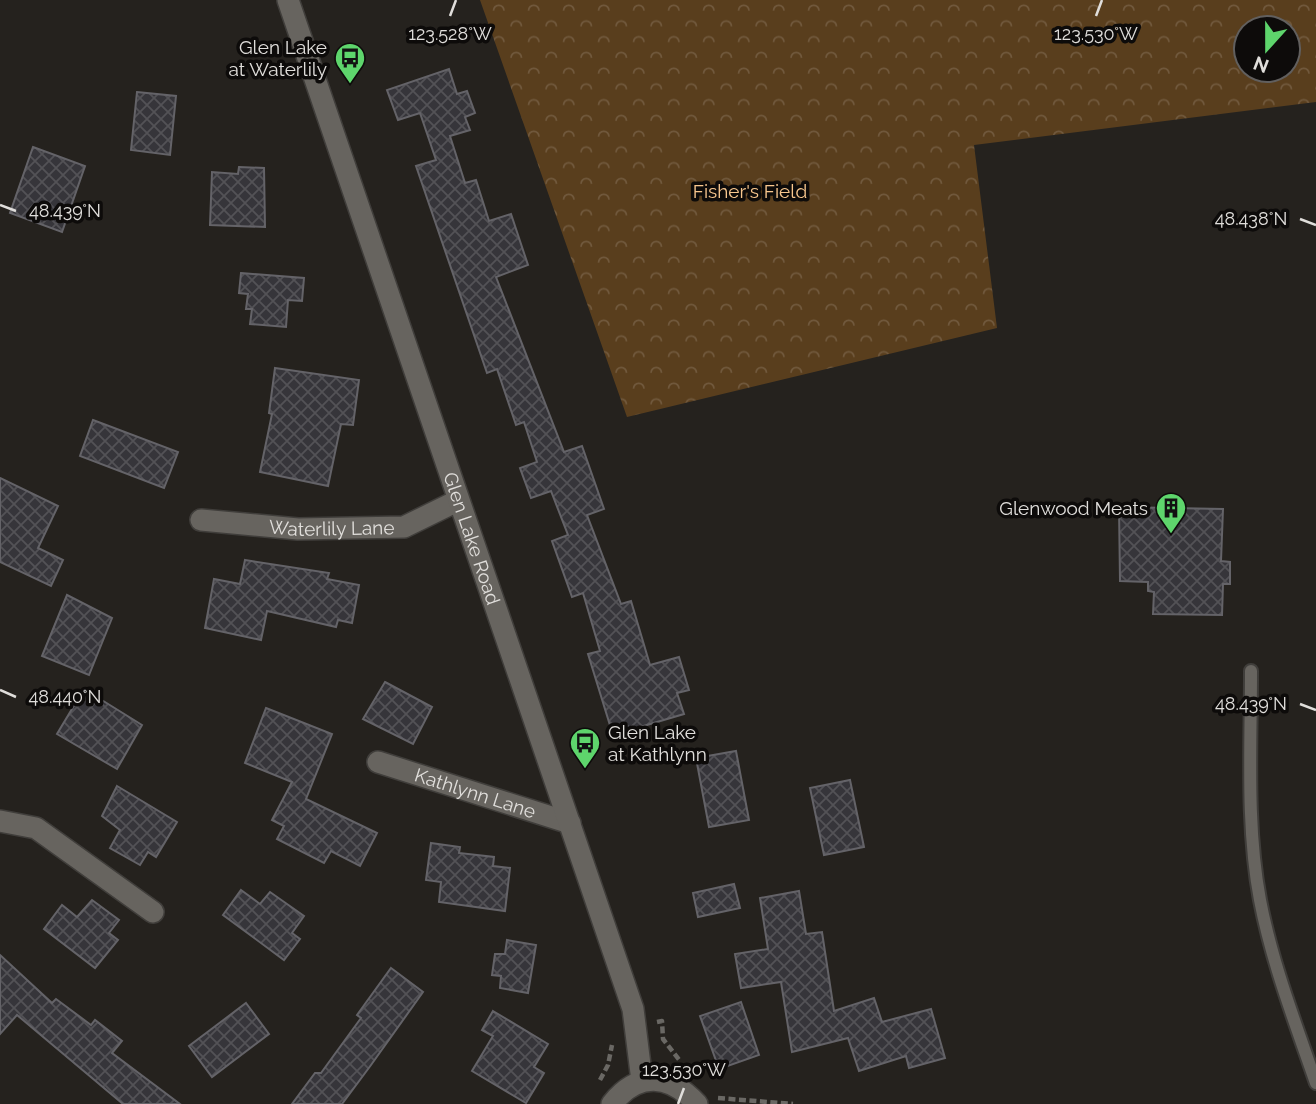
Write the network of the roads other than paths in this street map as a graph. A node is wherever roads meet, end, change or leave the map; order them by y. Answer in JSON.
{"nodes":[{"id":1,"x":288,"y":0,"type":"edge"},
{"id":2,"x":457,"y":501,"type":"junction"},
{"id":3,"x":201,"y":520,"type":"dead end"},
{"id":4,"x":1251,"y":671,"type":"dead end"},
{"id":5,"x":378,"y":762,"type":"dead end"},
{"id":6,"x":0,"y":821,"type":"edge"},
{"id":7,"x":570,"y":823,"type":"junction"},
{"id":8,"x":153,"y":912,"type":"dead end"},
{"id":9,"x":642,"y":1081,"type":"junction"},
{"id":10,"x":1316,"y":1083,"type":"edge"},
{"id":11,"x":705,"y":1100,"type":"edge"},
{"id":12,"x":612,"y":1104,"type":"edge"}],
"edges":[{"from":1,"to":2,"type":"street","name":"Glen Lake Road"},
{"from":2,"to":3,"type":"street","name":"Waterlily Lane"},
{"from":2,"to":7,"type":"street","name":"Glen Lake Road"},
{"from":4,"to":10,"type":"lane"},
{"from":5,"to":7,"type":"street","name":"Kathlynn Lane"},
{"from":6,"to":8,"type":"street"},
{"from":7,"to":9,"type":"street","name":"Glen Lake Road"},
{"from":9,"to":11,"type":"street"},
{"from":9,"to":12,"type":"street"}]}
